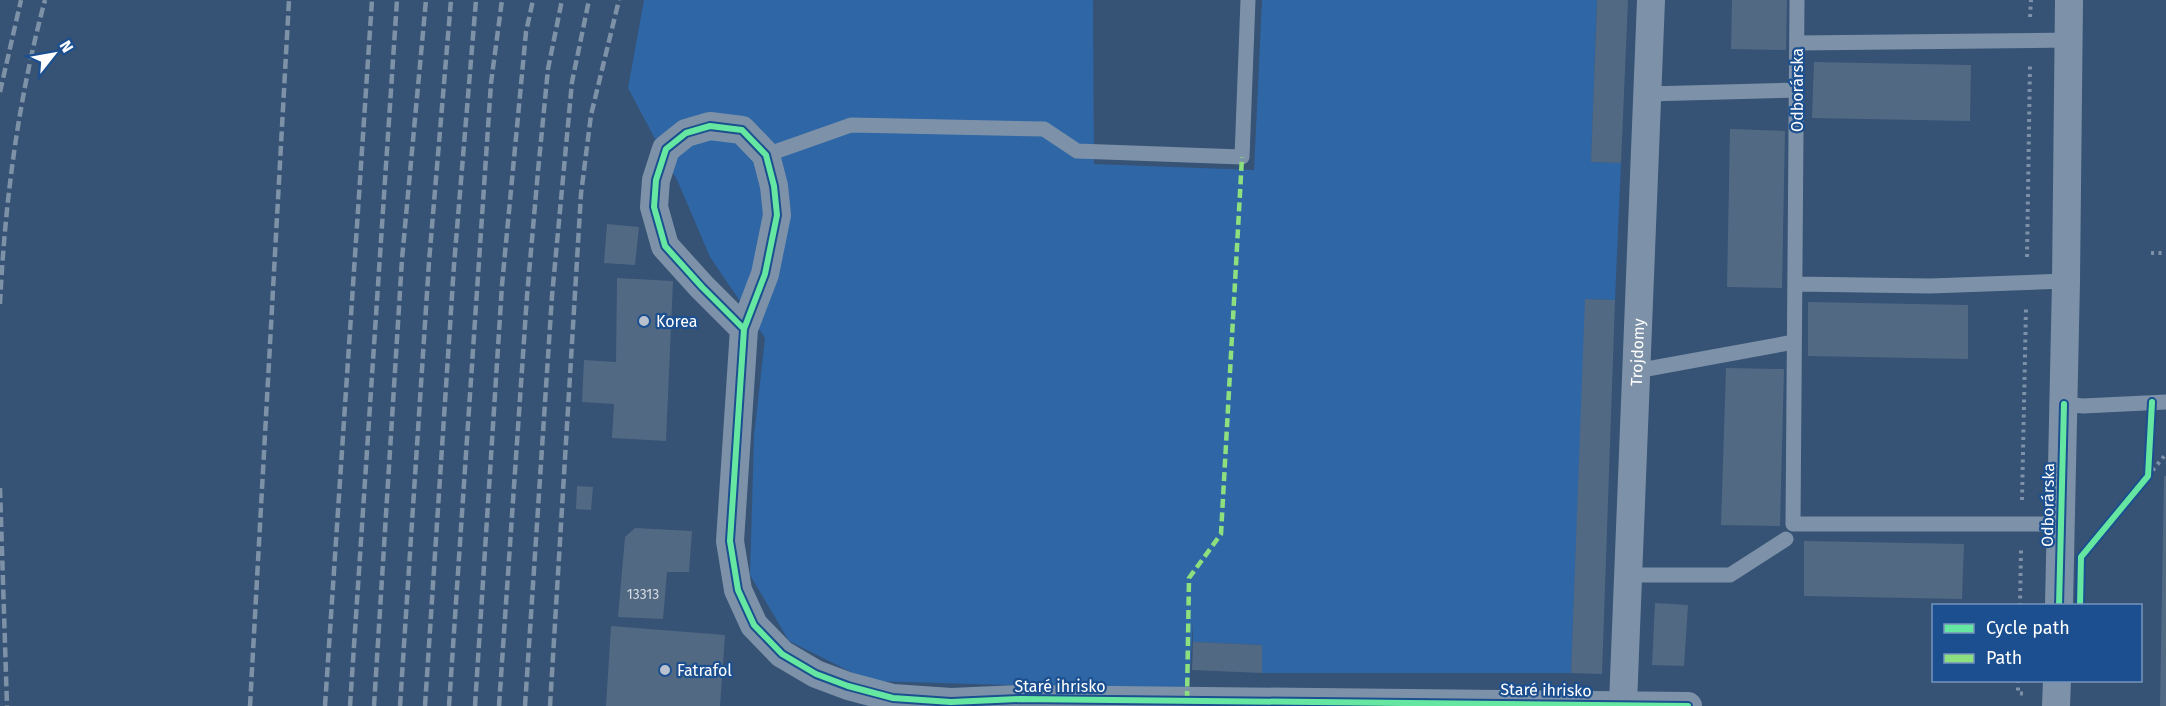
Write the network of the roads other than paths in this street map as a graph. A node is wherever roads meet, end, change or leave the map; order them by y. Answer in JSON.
{"nodes":[{"id":1,"x":1248,"y":0,"type":"edge"},
{"id":2,"x":1651,"y":0,"type":"edge"},
{"id":3,"x":1797,"y":0,"type":"edge"},
{"id":4,"x":2069,"y":0,"type":"edge"},
{"id":5,"x":2068,"y":40,"type":"junction"},
{"id":6,"x":1797,"y":43,"type":"junction"},
{"id":7,"x":1797,"y":90,"type":"junction"},
{"id":8,"x":1647,"y":94,"type":"junction"},
{"id":9,"x":766,"y":154,"type":"junction"},
{"id":10,"x":2066,"y":281,"type":"junction"},
{"id":11,"x":1796,"y":284,"type":"junction"},
{"id":12,"x":744,"y":329,"type":"junction"},
{"id":13,"x":1794,"y":342,"type":"junction"},
{"id":14,"x":1636,"y":371,"type":"junction"},
{"id":15,"x":2166,"y":402,"type":"edge"},
{"id":16,"x":2064,"y":404,"type":"junction"},
{"id":17,"x":2061,"y":524,"type":"junction"},
{"id":18,"x":1786,"y":539,"type":"dead end"},
{"id":19,"x":1628,"y":575,"type":"junction"},
{"id":20,"x":2059,"y":604,"type":"edge"},
{"id":21,"x":2057,"y":682,"type":"edge"},
{"id":22,"x":1623,"y":704,"type":"junction"},
{"id":23,"x":1688,"y":706,"type":"edge"},
{"id":24,"x":2056,"y":706,"type":"edge"}],
"edges":[{"from":1,"to":9,"type":"lane"},
{"from":2,"to":8,"type":"street","name":"Trojdomy"},
{"from":3,"to":6,"type":"lane","name":"Odborárska"},
{"from":4,"to":5,"type":"street","name":"Odborárska"},
{"from":5,"to":6,"type":"lane"},
{"from":5,"to":10,"type":"street","name":"Odborárska"},
{"from":6,"to":7,"type":"lane","name":"Odborárska"},
{"from":7,"to":8,"type":"lane"},
{"from":7,"to":11,"type":"lane","name":"Odborárska"},
{"from":8,"to":14,"type":"street","name":"Trojdomy"},
{"from":9,"to":12,"type":"street","name":"Staré ihrisko"},
{"from":9,"to":12,"type":"street"},
{"from":10,"to":11,"type":"lane"},
{"from":10,"to":16,"type":"street","name":"Odborárska"},
{"from":11,"to":13,"type":"lane","name":"Odborárska"},
{"from":12,"to":22,"type":"street","name":"Staré ihrisko"},
{"from":13,"to":14,"type":"lane"},
{"from":13,"to":17,"type":"lane","name":"Odborárska"},
{"from":14,"to":19,"type":"street","name":"Trojdomy"},
{"from":15,"to":16,"type":"lane"},
{"from":16,"to":17,"type":"street","name":"Odborárska"},
{"from":17,"to":20,"type":"street","name":"Odborárska"},
{"from":18,"to":19,"type":"lane"},
{"from":19,"to":22,"type":"street","name":"Trojdomy"},
{"from":21,"to":24,"type":"street"},
{"from":22,"to":23,"type":"street","name":"Staré ihrisko"}]}
